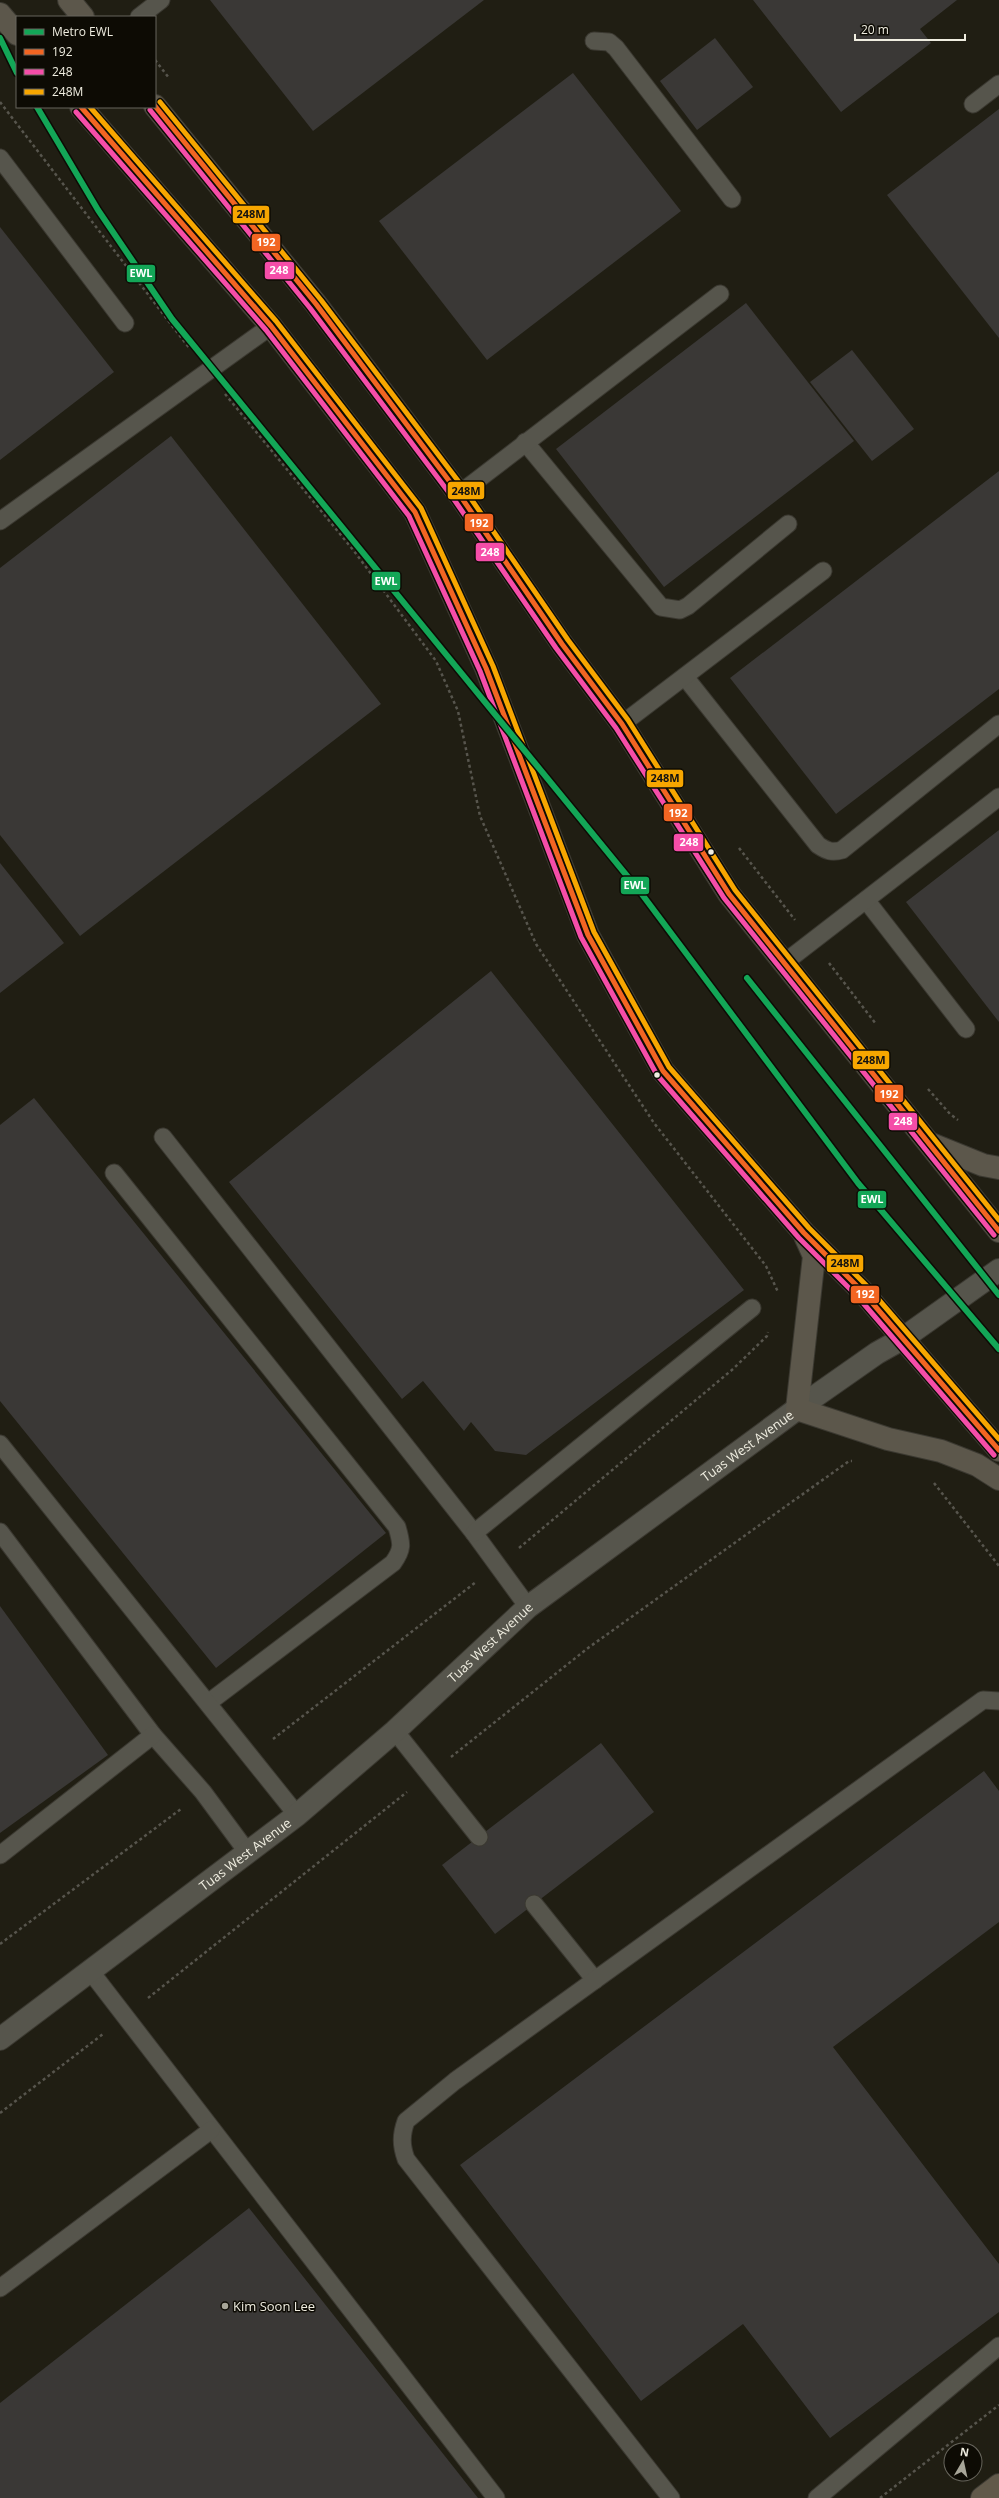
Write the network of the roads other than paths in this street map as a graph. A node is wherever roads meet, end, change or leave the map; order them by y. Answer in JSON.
{"nodes":[{"id":1,"x":69,"y":0,"type":"edge"},
{"id":2,"x":161,"y":0,"type":"edge"},
{"id":3,"x":0,"y":14,"type":"edge"},
{"id":4,"x":82,"y":16,"type":"edge"},
{"id":5,"x":140,"y":16,"type":"edge"},
{"id":6,"x":16,"y":33,"type":"edge"},
{"id":7,"x":594,"y":41,"type":"dead end"},
{"id":8,"x":999,"y":84,"type":"edge"},
{"id":9,"x":973,"y":104,"type":"dead end"},
{"id":10,"x":156,"y":107,"type":"edge"},
{"id":11,"x":82,"y":108,"type":"edge"},
{"id":12,"x":0,"y":158,"type":"edge"},
{"id":13,"x":732,"y":199,"type":"dead end"},
{"id":14,"x":720,"y":294,"type":"dead end"},
{"id":15,"x":125,"y":323,"type":"dead end"},
{"id":16,"x":272,"y":326,"type":"junction"},
{"id":17,"x":525,"y":442,"type":"junction"},
{"id":18,"x":459,"y":494,"type":"junction"},
{"id":19,"x":0,"y":521,"type":"edge"},
{"id":20,"x":788,"y":524,"type":"dead end"},
{"id":21,"x":823,"y":571,"type":"dead end"},
{"id":22,"x":685,"y":677,"type":"junction"},
{"id":23,"x":622,"y":724,"type":"junction"},
{"id":24,"x":999,"y":724,"type":"edge"},
{"id":25,"x":999,"y":797,"type":"edge"},
{"id":26,"x":866,"y":900,"type":"junction"},
{"id":27,"x":784,"y":963,"type":"junction"},
{"id":28,"x":966,"y":1029,"type":"dead end"},
{"id":29,"x":163,"y":1137,"type":"dead end"},
{"id":30,"x":930,"y":1144,"type":"junction"},
{"id":31,"x":999,"y":1168,"type":"edge"},
{"id":32,"x":114,"y":1173,"type":"dead end"},
{"id":33,"x":999,"y":1231,"type":"edge"},
{"id":34,"x":804,"y":1233,"type":"junction"},
{"id":35,"x":999,"y":1270,"type":"edge"},
{"id":36,"x":752,"y":1308,"type":"dead end"},
{"id":37,"x":902,"y":1339,"type":"junction"},
{"id":38,"x":797,"y":1410,"type":"junction"},
{"id":39,"x":0,"y":1444,"type":"edge"},
{"id":40,"x":999,"y":1450,"type":"edge"},
{"id":41,"x":999,"y":1479,"type":"edge"},
{"id":42,"x":0,"y":1532,"type":"edge"},
{"id":43,"x":474,"y":1533,"type":"junction"},
{"id":44,"x":528,"y":1607,"type":"junction"},
{"id":45,"x":999,"y":1701,"type":"edge"},
{"id":46,"x":208,"y":1703,"type":"junction"},
{"id":47,"x":395,"y":1731,"type":"junction"},
{"id":48,"x":153,"y":1736,"type":"junction"},
{"id":49,"x":297,"y":1815,"type":"junction"},
{"id":50,"x":478,"y":1836,"type":"dead end"},
{"id":51,"x":248,"y":1853,"type":"junction"},
{"id":52,"x":0,"y":1855,"type":"edge"},
{"id":53,"x":534,"y":1904,"type":"dead end"},
{"id":54,"x":91,"y":1972,"type":"junction"},
{"id":55,"x":595,"y":1980,"type":"junction"},
{"id":56,"x":0,"y":2039,"type":"edge"},
{"id":57,"x":211,"y":2130,"type":"junction"},
{"id":58,"x":0,"y":2288,"type":"edge"},
{"id":59,"x":999,"y":2346,"type":"edge"},
{"id":60,"x":999,"y":2485,"type":"edge"},
{"id":61,"x":496,"y":2498,"type":"edge"},
{"id":62,"x":671,"y":2498,"type":"edge"},
{"id":63,"x":817,"y":2498,"type":"edge"},
{"id":64,"x":982,"y":2498,"type":"edge"}],
"edges":[{"from":1,"to":4,"type":"street"},
{"from":2,"to":5,"type":"lane"},
{"from":3,"to":6,"type":"street"},
{"from":7,"to":13,"type":"lane"},
{"from":8,"to":9,"type":"lane"},
{"from":10,"to":18,"type":"street"},
{"from":11,"to":16,"type":"street"},
{"from":12,"to":15,"type":"lane"},
{"from":14,"to":17,"type":"lane"},
{"from":16,"to":19,"type":"lane"},
{"from":16,"to":34,"type":"street"},
{"from":17,"to":18,"type":"lane"},
{"from":17,"to":20,"type":"lane"},
{"from":18,"to":23,"type":"street"},
{"from":21,"to":22,"type":"lane"},
{"from":22,"to":23,"type":"lane"},
{"from":22,"to":24,"type":"lane"},
{"from":23,"to":27,"type":"street"},
{"from":25,"to":26,"type":"lane"},
{"from":26,"to":27,"type":"lane"},
{"from":26,"to":28,"type":"lane"},
{"from":27,"to":30,"type":"street"},
{"from":29,"to":43,"type":"lane"},
{"from":30,"to":31,"type":"street"},
{"from":30,"to":33,"type":"street"},
{"from":32,"to":46,"type":"lane"},
{"from":34,"to":37,"type":"street"},
{"from":34,"to":38,"type":"street"},
{"from":35,"to":37,"type":"street","name":"Tuas West Avenue"},
{"from":36,"to":43,"type":"lane"},
{"from":37,"to":38,"type":"street","name":"Tuas West Avenue"},
{"from":37,"to":40,"type":"street"},
{"from":38,"to":41,"type":"street"},
{"from":38,"to":44,"type":"street","name":"Tuas West Avenue"},
{"from":39,"to":46,"type":"lane"},
{"from":42,"to":48,"type":"lane"},
{"from":43,"to":44,"type":"lane"},
{"from":44,"to":47,"type":"street","name":"Tuas West Avenue"},
{"from":45,"to":55,"type":"lane"},
{"from":46,"to":49,"type":"lane"},
{"from":47,"to":49,"type":"street","name":"Tuas West Avenue"},
{"from":47,"to":50,"type":"lane"},
{"from":48,"to":51,"type":"lane"},
{"from":48,"to":52,"type":"lane"},
{"from":49,"to":51,"type":"street","name":"Tuas West Avenue"},
{"from":51,"to":54,"type":"street","name":"Tuas West Avenue"},
{"from":53,"to":55,"type":"lane"},
{"from":54,"to":56,"type":"street","name":"Tuas West Avenue"},
{"from":54,"to":57,"type":"lane"},
{"from":55,"to":62,"type":"lane"},
{"from":57,"to":58,"type":"lane"},
{"from":57,"to":61,"type":"lane"},
{"from":59,"to":63,"type":"lane"},
{"from":60,"to":64,"type":"main road"}]}
